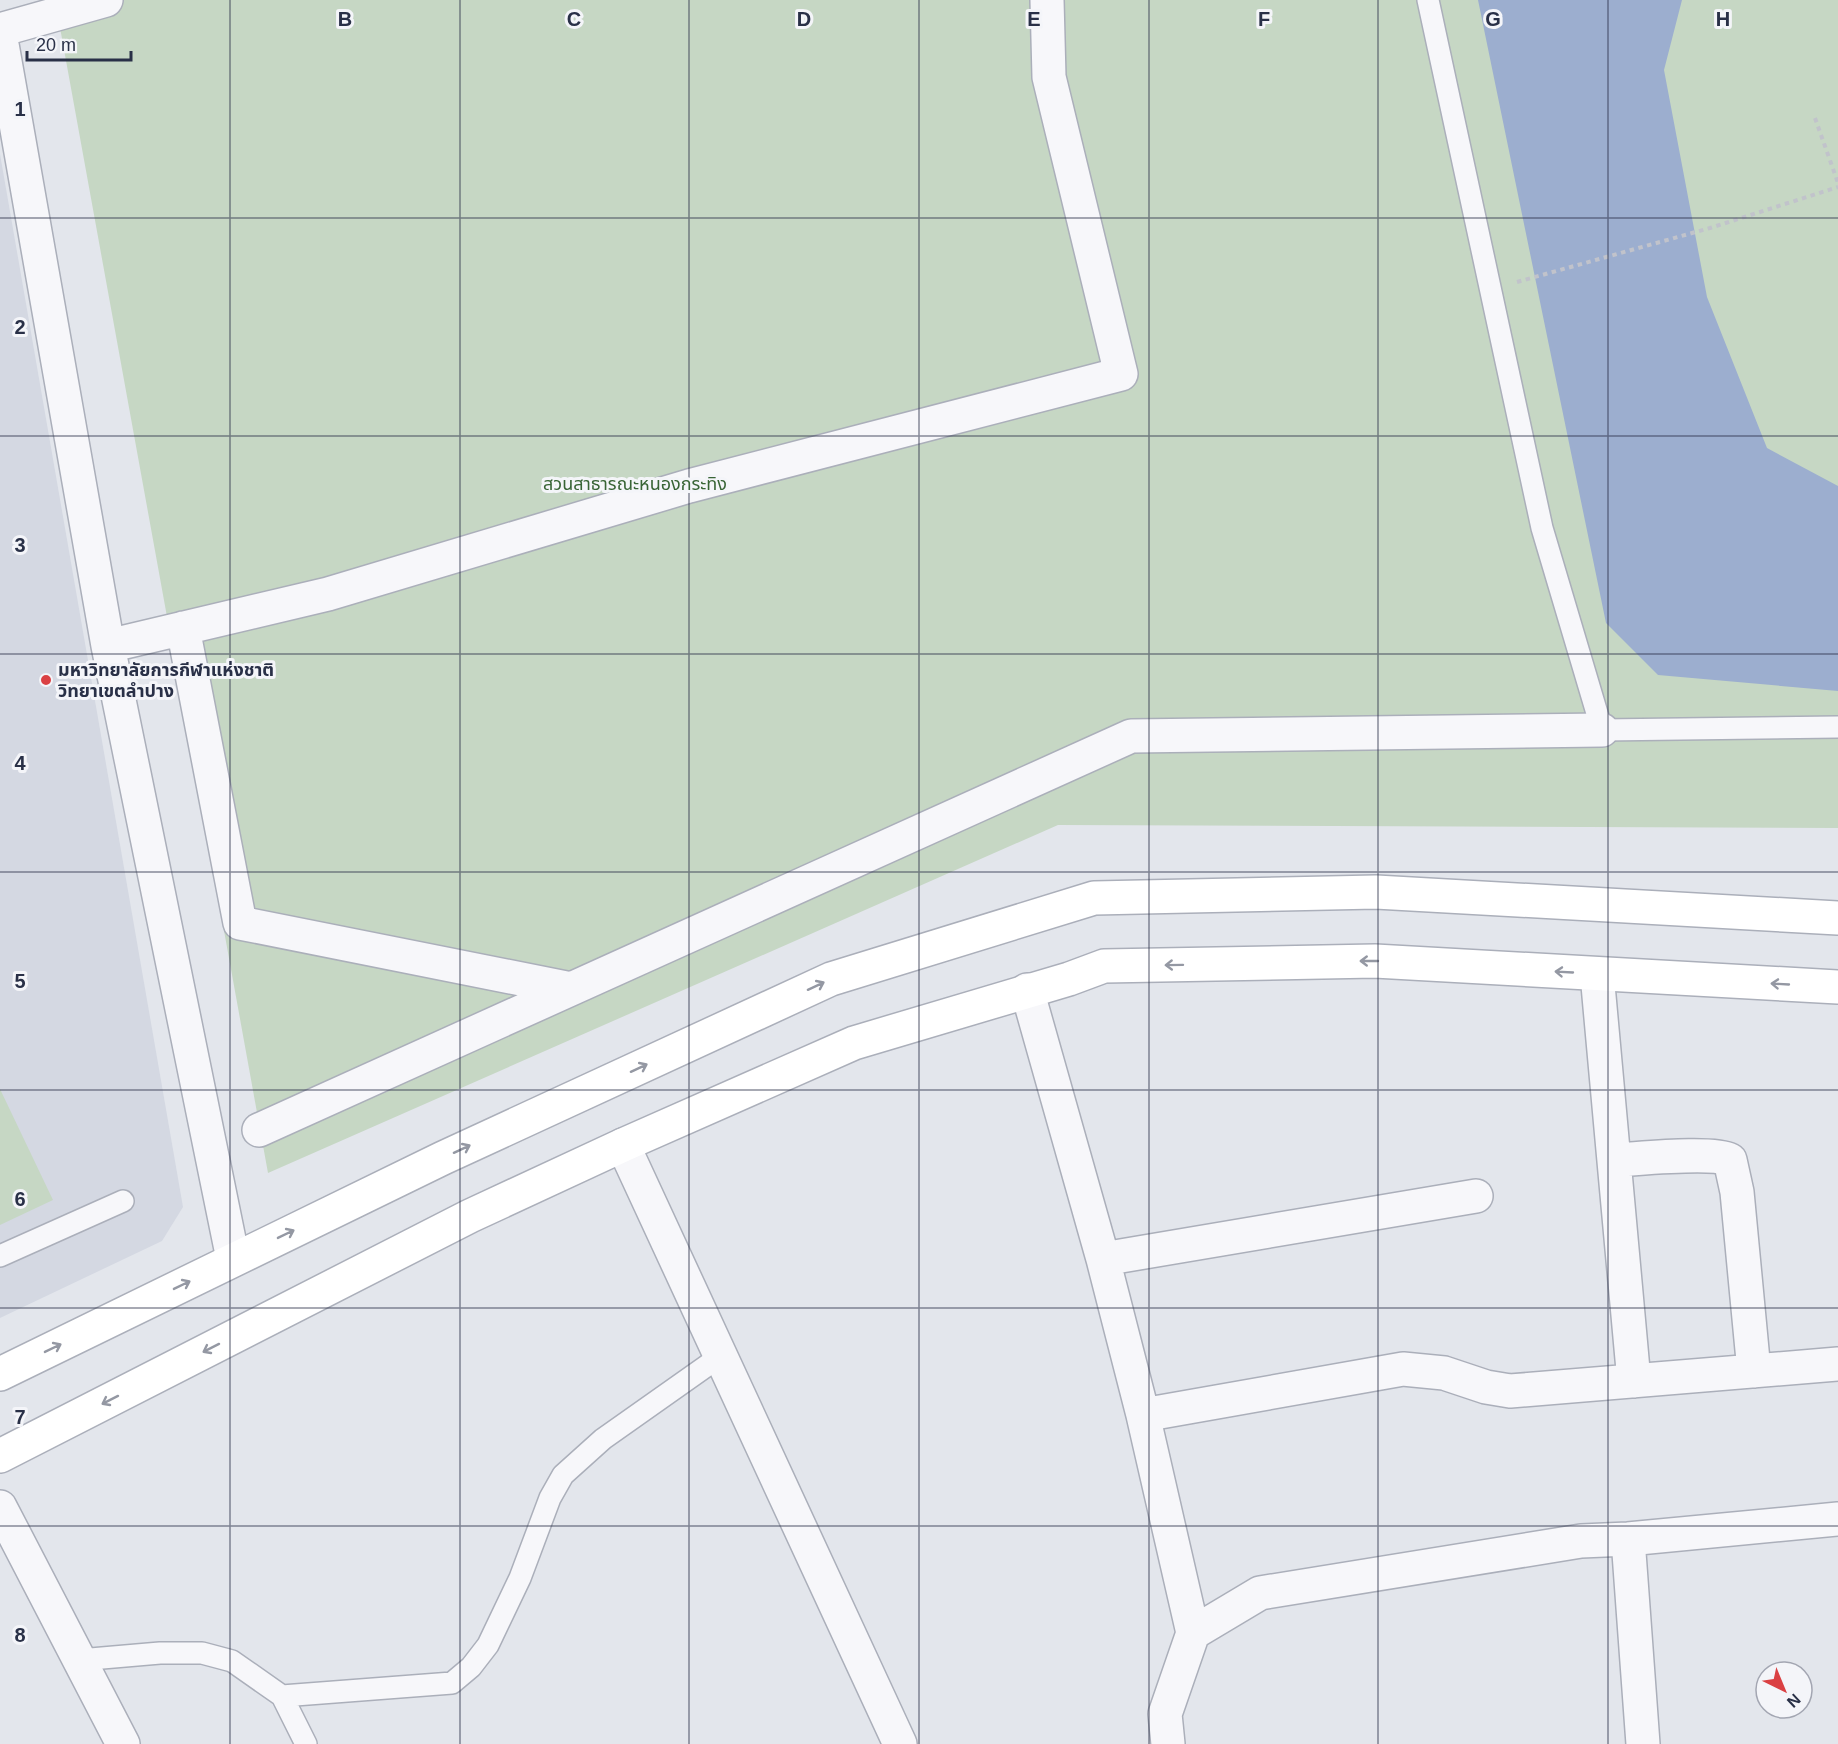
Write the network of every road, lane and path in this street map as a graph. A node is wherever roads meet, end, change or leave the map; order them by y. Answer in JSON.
{"nodes":[{"id":1,"x":106,"y":0,"type":"edge"},
{"id":2,"x":1047,"y":0,"type":"edge"},
{"id":3,"x":1428,"y":0,"type":"edge"},
{"id":4,"x":0,"y":31,"type":"edge"},
{"id":5,"x":1815,"y":118,"type":"dead end"},
{"id":6,"x":1838,"y":185,"type":"edge"},
{"id":7,"x":1490,"y":289,"type":"junction"},
{"id":8,"x":183,"y":628,"type":"junction"},
{"id":9,"x":108,"y":646,"type":"junction"},
{"id":10,"x":1838,"y":727,"type":"edge"},
{"id":11,"x":1602,"y":730,"type":"junction"},
{"id":12,"x":1838,"y":918,"type":"edge"},
{"id":13,"x":1597,"y":974,"type":"junction"},
{"id":14,"x":1838,"y":987,"type":"edge"},
{"id":15,"x":571,"y":989,"type":"junction"},
{"id":16,"x":1026,"y":990,"type":"junction"},
{"id":17,"x":260,"y":1130,"type":"dead end"},
{"id":18,"x":623,"y":1145,"type":"junction"},
{"id":19,"x":1614,"y":1160,"type":"junction"},
{"id":20,"x":1476,"y":1196,"type":"dead end"},
{"id":21,"x":123,"y":1201,"type":"dead end"},
{"id":22,"x":0,"y":1256,"type":"edge"},
{"id":23,"x":233,"y":1259,"type":"junction"},
{"id":24,"x":1103,"y":1259,"type":"junction"},
{"id":25,"x":722,"y":1355,"type":"junction"},
{"id":26,"x":1838,"y":1364,"type":"edge"},
{"id":27,"x":1754,"y":1371,"type":"junction"},
{"id":28,"x":0,"y":1374,"type":"edge"},
{"id":29,"x":1634,"y":1381,"type":"junction"},
{"id":30,"x":1143,"y":1415,"type":"junction"},
{"id":31,"x":0,"y":1456,"type":"edge"},
{"id":32,"x":0,"y":1508,"type":"edge"},
{"id":33,"x":1838,"y":1519,"type":"edge"},
{"id":34,"x":1628,"y":1539,"type":"junction"},
{"id":35,"x":1193,"y":1632,"type":"junction"},
{"id":36,"x":79,"y":1660,"type":"junction"},
{"id":37,"x":282,"y":1696,"type":"junction"},
{"id":38,"x":123,"y":1744,"type":"edge"},
{"id":39,"x":306,"y":1744,"type":"edge"},
{"id":40,"x":900,"y":1744,"type":"edge"},
{"id":41,"x":1168,"y":1744,"type":"edge"},
{"id":42,"x":1643,"y":1744,"type":"edge"}],
"edges":[{"from":1,"to":4,"type":"street"},
{"from":2,"to":8,"type":"street"},
{"from":3,"to":7,"type":"lane"},
{"from":4,"to":9,"type":"street"},
{"from":5,"to":6,"type":"path"},
{"from":6,"to":7,"type":"path"},
{"from":7,"to":11,"type":"lane"},
{"from":8,"to":9,"type":"street"},
{"from":8,"to":15,"type":"street"},
{"from":9,"to":23,"type":"street"},
{"from":10,"to":11,"type":"lane"},
{"from":11,"to":15,"type":"street"},
{"from":23,"to":12,"type":"main road","one_way":true},
{"from":14,"to":13,"type":"main road","one_way":true},
{"from":13,"to":16,"type":"main road","one_way":true},
{"from":13,"to":19,"type":"street"},
{"from":15,"to":17,"type":"street"},
{"from":16,"to":18,"type":"main road"},
{"from":16,"to":24,"type":"street"},
{"from":18,"to":25,"type":"street"},
{"from":18,"to":31,"type":"main road","one_way":true},
{"from":19,"to":27,"type":"street"},
{"from":19,"to":29,"type":"street"},
{"from":20,"to":24,"type":"street"},
{"from":21,"to":22,"type":"lane"},
{"from":28,"to":23,"type":"main road","one_way":true},
{"from":24,"to":30,"type":"street"},
{"from":25,"to":37,"type":"lane"},
{"from":25,"to":40,"type":"street"},
{"from":26,"to":27,"type":"street"},
{"from":27,"to":29,"type":"street"},
{"from":29,"to":30,"type":"street"},
{"from":30,"to":35,"type":"street"},
{"from":32,"to":36,"type":"street"},
{"from":33,"to":34,"type":"street"},
{"from":34,"to":35,"type":"street"},
{"from":34,"to":42,"type":"street"},
{"from":35,"to":41,"type":"street"},
{"from":36,"to":37,"type":"lane"},
{"from":36,"to":38,"type":"street"},
{"from":37,"to":39,"type":"lane"}]}
